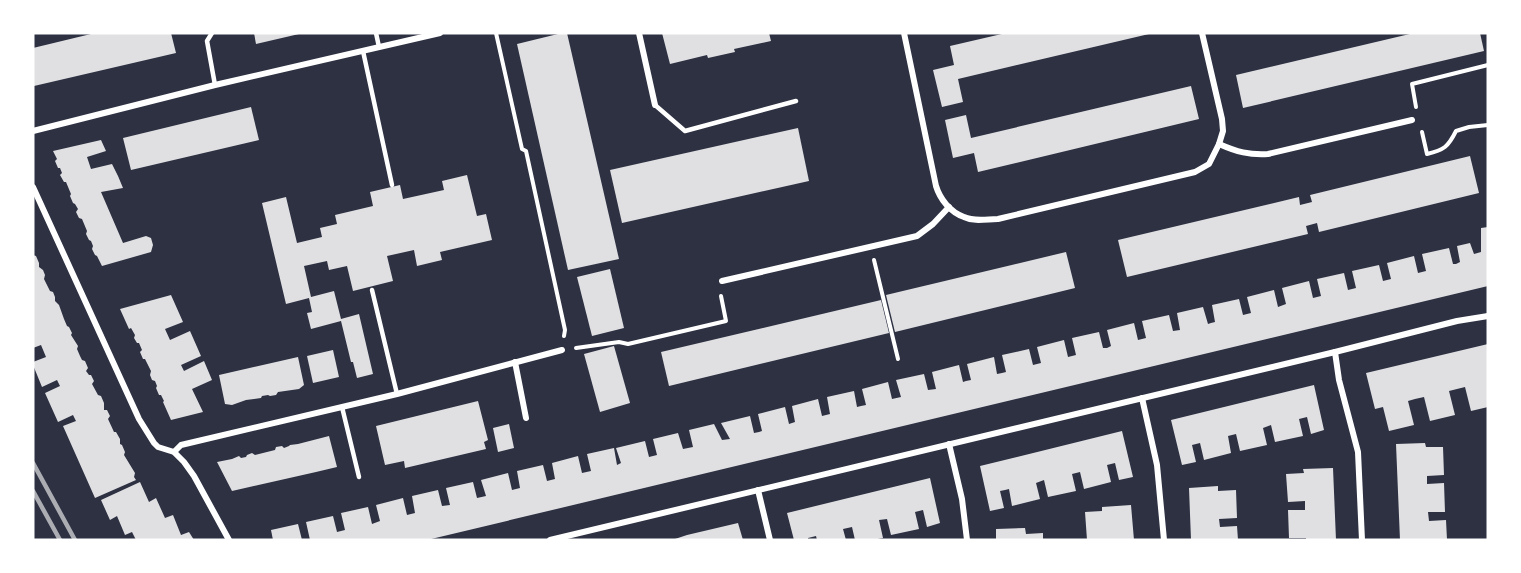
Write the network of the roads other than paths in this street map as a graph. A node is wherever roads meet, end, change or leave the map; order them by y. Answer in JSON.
{"nodes":[{"id":1,"x":212,"y":33,"type":"edge"},
{"id":2,"x":376,"y":33,"type":"edge"},
{"id":3,"x":440,"y":33,"type":"edge"},
{"id":4,"x":639,"y":33,"type":"edge"},
{"id":5,"x":904,"y":33,"type":"edge"},
{"id":6,"x":1202,"y":33,"type":"edge"},
{"id":7,"x":379,"y":47,"type":"junction"},
{"id":8,"x":363,"y":51,"type":"junction"},
{"id":9,"x":215,"y":85,"type":"junction"},
{"id":10,"x":796,"y":101,"type":"dead end"},
{"id":11,"x":655,"y":105,"type":"joint"},
{"id":12,"x":1412,"y":120,"type":"dead end"},
{"id":13,"x":33,"y":131,"type":"edge"},
{"id":14,"x":1219,"y":144,"type":"junction"},
{"id":15,"x":392,"y":185,"type":"dead end"},
{"id":16,"x":33,"y":187,"type":"edge"},
{"id":17,"x":949,"y":207,"type":"junction"},
{"id":18,"x":722,"y":281,"type":"road end"},
{"id":19,"x":372,"y":290,"type":"dead end"},
{"id":20,"x":1488,"y":315,"type":"edge"},
{"id":21,"x":562,"y":350,"type":"road end"},
{"id":22,"x":1335,"y":352,"type":"junction"},
{"id":23,"x":515,"y":362,"type":"junction"},
{"id":24,"x":397,"y":394,"type":"junction"},
{"id":25,"x":1142,"y":398,"type":"junction"},
{"id":26,"x":342,"y":407,"type":"junction"},
{"id":27,"x":526,"y":418,"type":"dead end"},
{"id":28,"x":949,"y":444,"type":"junction"},
{"id":29,"x":174,"y":452,"type":"junction"},
{"id":30,"x":359,"y":477,"type":"dead end"},
{"id":31,"x":758,"y":490,"type":"junction"},
{"id":32,"x":229,"y":540,"type":"edge"},
{"id":33,"x":550,"y":540,"type":"edge"},
{"id":34,"x":770,"y":540,"type":"edge"},
{"id":35,"x":967,"y":540,"type":"edge"},
{"id":36,"x":1164,"y":540,"type":"edge"},
{"id":37,"x":1362,"y":540,"type":"edge"}],
"edges":[{"from":1,"to":9,"type":"lane"},
{"from":2,"to":7,"type":"lane"},
{"from":3,"to":7,"type":"street"},
{"from":4,"to":11,"type":"street"},
{"from":5,"to":17,"type":"street"},
{"from":6,"to":14,"type":"street"},
{"from":7,"to":8,"type":"street"},
{"from":8,"to":9,"type":"street"},
{"from":8,"to":15,"type":"lane"},
{"from":9,"to":13,"type":"street"},
{"from":10,"to":11,"type":"lane"},
{"from":12,"to":14,"type":"street"},
{"from":14,"to":17,"type":"street"},
{"from":16,"to":29,"type":"street"},
{"from":17,"to":18,"type":"street"},
{"from":19,"to":24,"type":"lane"},
{"from":20,"to":22,"type":"street"},
{"from":21,"to":23,"type":"street"},
{"from":22,"to":25,"type":"street"},
{"from":22,"to":37,"type":"street"},
{"from":23,"to":24,"type":"street"},
{"from":23,"to":27,"type":"street"},
{"from":24,"to":26,"type":"street"},
{"from":25,"to":28,"type":"street"},
{"from":25,"to":36,"type":"street"},
{"from":26,"to":29,"type":"street"},
{"from":26,"to":30,"type":"lane"},
{"from":28,"to":31,"type":"street"},
{"from":28,"to":35,"type":"street"},
{"from":29,"to":32,"type":"street"},
{"from":31,"to":33,"type":"street"},
{"from":31,"to":34,"type":"street"}]}
